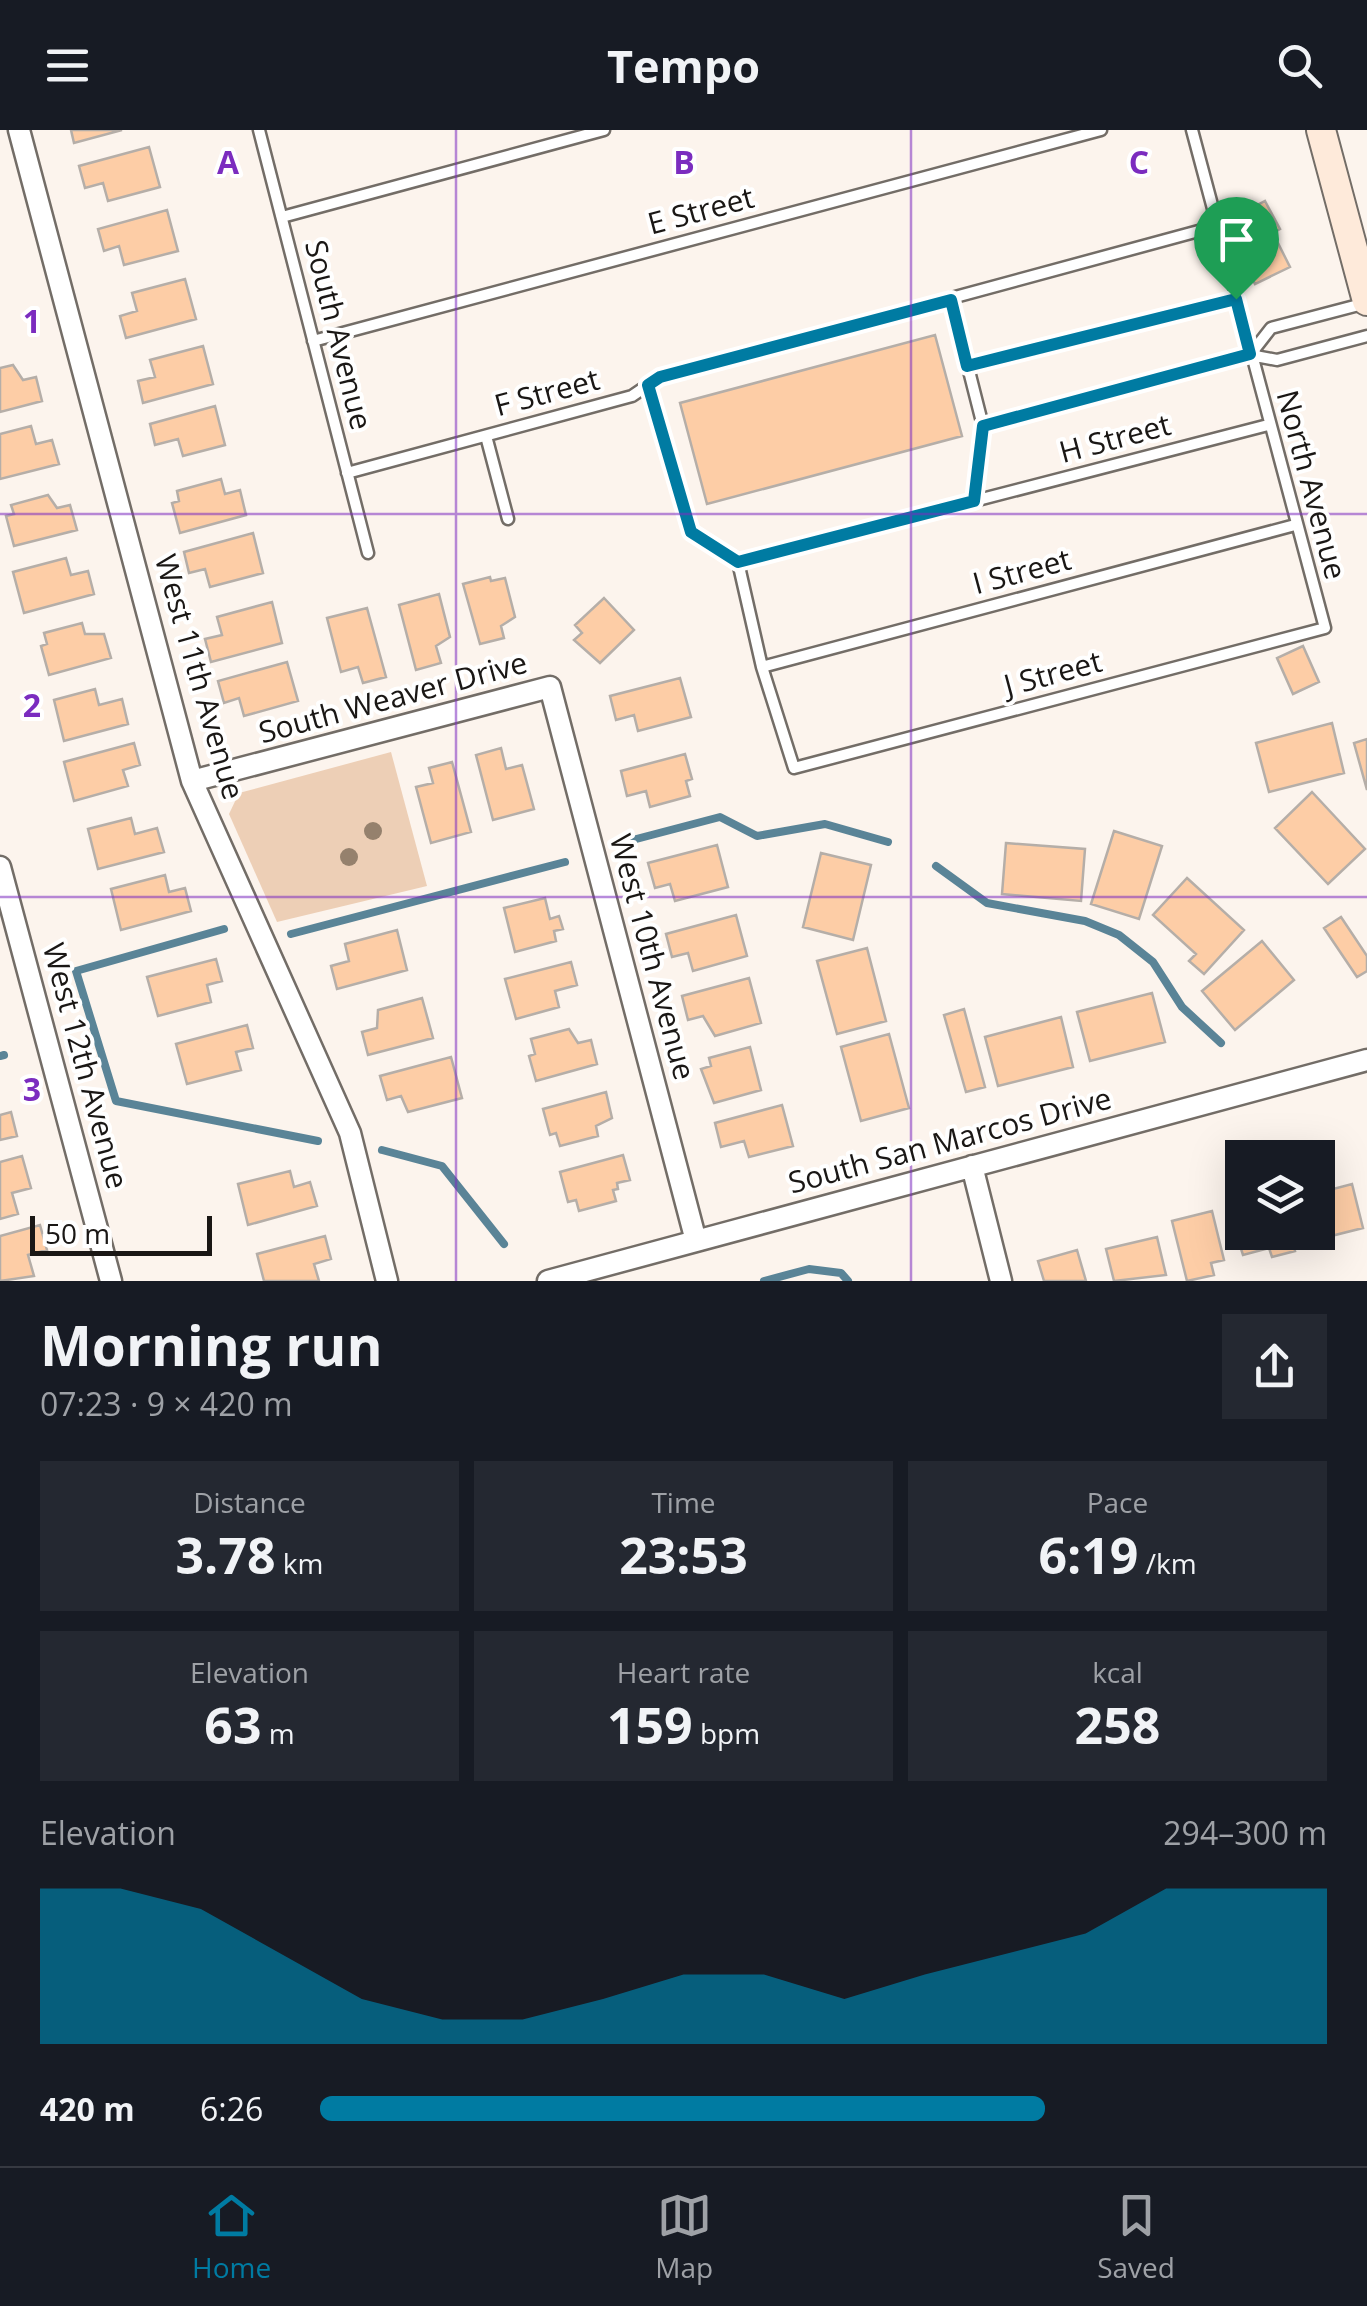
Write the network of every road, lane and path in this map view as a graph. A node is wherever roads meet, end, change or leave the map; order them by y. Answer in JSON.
{"nodes":[{"id":1,"x":19,"y":130,"type":"edge"},
{"id":2,"x":260,"y":130,"type":"edge"},
{"id":3,"x":604,"y":130,"type":"edge"},
{"id":4,"x":1101,"y":130,"type":"edge"},
{"id":5,"x":1192,"y":130,"type":"edge"},
{"id":6,"x":1321,"y":130,"type":"edge"},
{"id":7,"x":282,"y":217,"type":"junction"},
{"id":8,"x":1218,"y":226,"type":"junction"},
{"id":9,"x":1236,"y":299,"type":"junction"},
{"id":10,"x":951,"y":300,"type":"junction"},
{"id":11,"x":1367,"y":302,"type":"edge"},
{"id":12,"x":1367,"y":336,"type":"edge"},
{"id":13,"x":313,"y":341,"type":"junction"},
{"id":14,"x":1250,"y":354,"type":"junction"},
{"id":15,"x":967,"y":366,"type":"junction"},
{"id":16,"x":648,"y":385,"type":"junction"},
{"id":17,"x":1268,"y":424,"type":"junction"},
{"id":18,"x":983,"y":426,"type":"junction"},
{"id":19,"x":486,"y":436,"type":"junction"},
{"id":20,"x":348,"y":473,"type":"junction"},
{"id":21,"x":974,"y":501,"type":"junction"},
{"id":22,"x":508,"y":519,"type":"dead end"},
{"id":23,"x":1295,"y":525,"type":"junction"},
{"id":24,"x":368,"y":553,"type":"dead end"},
{"id":25,"x":738,"y":562,"type":"junction"},
{"id":26,"x":1324,"y":628,"type":"joint"},
{"id":27,"x":762,"y":667,"type":"junction"},
{"id":28,"x":550,"y":687,"type":"joint"},
{"id":29,"x":192,"y":781,"type":"junction"},
{"id":30,"x":0,"y":867,"type":"edge"},
{"id":31,"x":1367,"y":1060,"type":"edge"},
{"id":32,"x":972,"y":1166,"type":"junction"},
{"id":33,"x":696,"y":1242,"type":"junction"},
{"id":34,"x":112,"y":1281,"type":"edge"},
{"id":35,"x":387,"y":1281,"type":"edge"},
{"id":36,"x":550,"y":1281,"type":"edge"},
{"id":37,"x":1001,"y":1281,"type":"edge"}],
"edges":[{"from":1,"to":29,"type":"street","name":"West 11th Avenue"},
{"from":2,"to":7,"type":"lane","name":"South Avenue"},
{"from":3,"to":7,"type":"lane"},
{"from":4,"to":13,"type":"lane","name":"E Street"},
{"from":5,"to":8,"type":"lane","name":"North Avenue"},
{"from":6,"to":11,"type":"main road"},
{"from":7,"to":13,"type":"lane","name":"South Avenue"},
{"from":8,"to":9,"type":"lane","name":"North Avenue"},
{"from":8,"to":10,"type":"lane","name":"F Street"},
{"from":9,"to":14,"type":"lane","name":"North Avenue"},
{"from":9,"to":15,"type":"lane"},
{"from":10,"to":15,"type":"lane"},
{"from":10,"to":16,"type":"lane","name":"F Street"},
{"from":11,"to":14,"type":"lane"},
{"from":12,"to":14,"type":"lane"},
{"from":13,"to":20,"type":"lane","name":"South Avenue"},
{"from":14,"to":17,"type":"lane","name":"North Avenue"},
{"from":14,"to":18,"type":"lane"},
{"from":15,"to":18,"type":"lane"},
{"from":16,"to":19,"type":"lane","name":"F Street"},
{"from":16,"to":25,"type":"lane"},
{"from":17,"to":21,"type":"lane","name":"H Street"},
{"from":17,"to":23,"type":"lane","name":"North Avenue"},
{"from":18,"to":21,"type":"lane"},
{"from":19,"to":20,"type":"lane","name":"F Street"},
{"from":19,"to":22,"type":"lane"},
{"from":20,"to":24,"type":"lane","name":"South Avenue"},
{"from":21,"to":25,"type":"lane","name":"H Street"},
{"from":23,"to":26,"type":"lane","name":"North Avenue"},
{"from":23,"to":27,"type":"lane","name":"I Street"},
{"from":25,"to":27,"type":"lane"},
{"from":26,"to":27,"type":"lane","name":"J Street"},
{"from":28,"to":29,"type":"street","name":"South Weaver Drive"},
{"from":28,"to":33,"type":"street","name":"West 10th Avenue"},
{"from":29,"to":35,"type":"street","name":"West 11th Avenue"},
{"from":30,"to":34,"type":"street","name":"West 12th Avenue"},
{"from":31,"to":32,"type":"street","name":"South San Marcos Drive"},
{"from":32,"to":33,"type":"street","name":"South San Marcos Drive"},
{"from":32,"to":37,"type":"street"},
{"from":33,"to":36,"type":"street","name":"South San Marcos Drive"}]}
